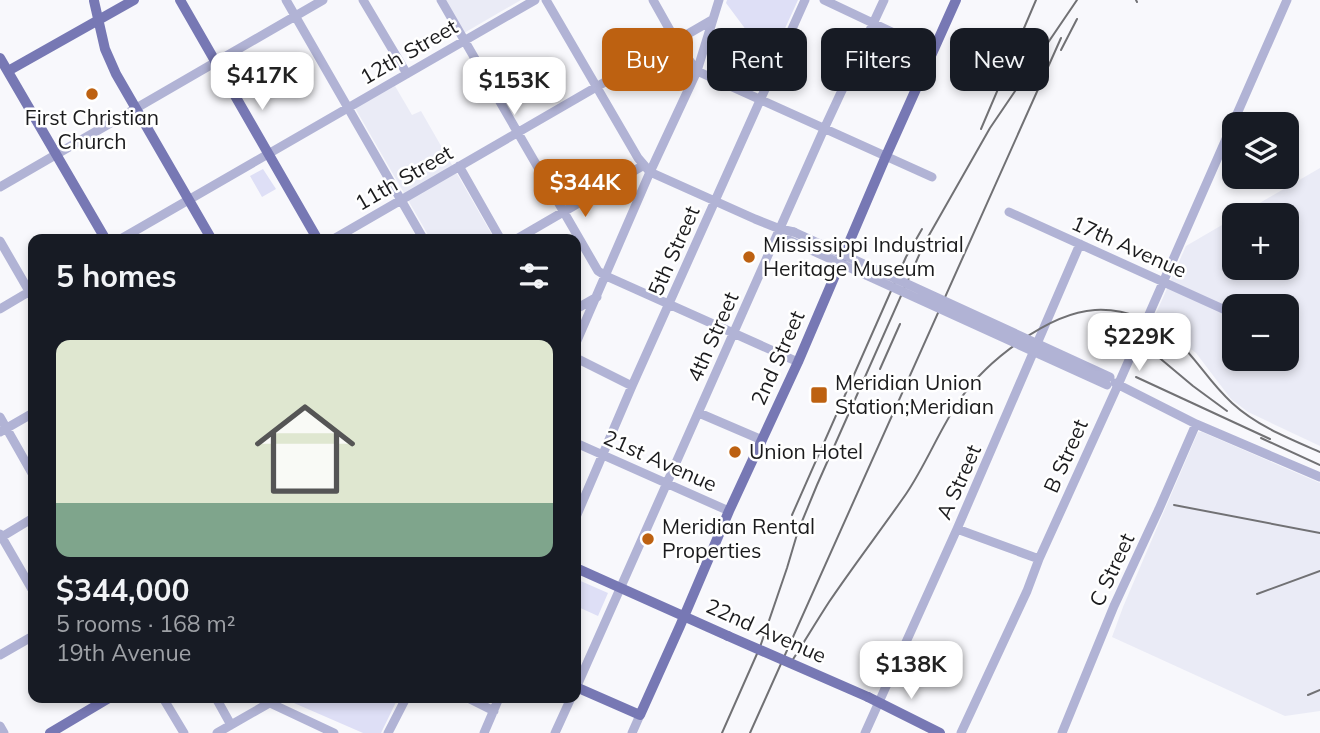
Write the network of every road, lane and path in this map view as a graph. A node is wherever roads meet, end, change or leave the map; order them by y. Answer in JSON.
{"nodes":[{"id":1,"x":134,"y":0,"type":"edge"},
{"id":2,"x":180,"y":0,"type":"edge"},
{"id":3,"x":286,"y":0,"type":"edge"},
{"id":4,"x":323,"y":0,"type":"edge"},
{"id":5,"x":363,"y":0,"type":"edge"},
{"id":6,"x":441,"y":0,"type":"edge"},
{"id":7,"x":535,"y":0,"type":"edge"},
{"id":8,"x":546,"y":0,"type":"edge"},
{"id":9,"x":653,"y":0,"type":"edge"},
{"id":10,"x":719,"y":0,"type":"edge"},
{"id":11,"x":805,"y":0,"type":"edge"},
{"id":12,"x":824,"y":0,"type":"edge"},
{"id":13,"x":884,"y":0,"type":"edge"},
{"id":14,"x":956,"y":0,"type":"edge"},
{"id":15,"x":1287,"y":0,"type":"edge"},
{"id":16,"x":94,"y":1,"type":"edge"},
{"id":17,"x":111,"y":13,"type":"junction"},
{"id":18,"x":295,"y":16,"type":"junction"},
{"id":19,"x":98,"y":20,"type":"junction"},
{"id":20,"x":712,"y":20,"type":"junction"},
{"id":21,"x":872,"y":23,"type":"junction"},
{"id":22,"x":669,"y":28,"type":"edge"},
{"id":23,"x":883,"y":28,"type":"edge"},
{"id":24,"x":693,"y":31,"type":"edge"},
{"id":25,"x":464,"y":41,"type":"junction"},
{"id":26,"x":936,"y":42,"type":"edge"},
{"id":27,"x":0,"y":58,"type":"edge"},
{"id":28,"x":215,"y":62,"type":"junction"},
{"id":29,"x":693,"y":65,"type":"edge"},
{"id":30,"x":697,"y":71,"type":"junction"},
{"id":31,"x":4,"y":73,"type":"edge"},
{"id":32,"x":407,"y":74,"type":"junction"},
{"id":33,"x":602,"y":83,"type":"edge"},
{"id":34,"x":596,"y":86,"type":"junction"},
{"id":35,"x":914,"y":91,"type":"edge"},
{"id":36,"x":761,"y":100,"type":"junction"},
{"id":37,"x":136,"y":108,"type":"junction"},
{"id":38,"x":348,"y":108,"type":"junction"},
{"id":39,"x":824,"y":129,"type":"junction"},
{"id":40,"x":517,"y":132,"type":"junction"},
{"id":41,"x":56,"y":154,"type":"junction"},
{"id":42,"x":268,"y":154,"type":"junction"},
{"id":43,"x":886,"y":156,"type":"junction"},
{"id":44,"x":459,"y":166,"type":"junction"},
{"id":45,"x":647,"y":169,"type":"junction"},
{"id":46,"x":932,"y":177,"type":"dead end"},
{"id":47,"x":0,"y":187,"type":"edge"},
{"id":48,"x":188,"y":199,"type":"junction"},
{"id":49,"x":401,"y":200,"type":"junction"},
{"id":50,"x":716,"y":202,"type":"junction"},
{"id":51,"x":563,"y":212,"type":"junction"},
{"id":52,"x":1009,"y":212,"type":"dead end"},
{"id":53,"x":780,"y":229,"type":"junction"},
{"id":54,"x":103,"y":234,"type":"edge"},
{"id":55,"x":128,"y":234,"type":"edge"},
{"id":56,"x":208,"y":234,"type":"edge"},
{"id":57,"x":315,"y":234,"type":"edge"},
{"id":58,"x":342,"y":234,"type":"edge"},
{"id":59,"x":421,"y":234,"type":"edge"},
{"id":60,"x":498,"y":234,"type":"edge"},
{"id":61,"x":525,"y":234,"type":"edge"},
{"id":62,"x":576,"y":234,"type":"edge"},
{"id":63,"x":0,"y":241,"type":"edge"},
{"id":64,"x":581,"y":242,"type":"edge"},
{"id":65,"x":1080,"y":244,"type":"junction"},
{"id":66,"x":606,"y":276,"type":"junction"},
{"id":67,"x":1163,"y":282,"type":"junction"},
{"id":68,"x":28,"y":286,"type":"edge"},
{"id":69,"x":28,"y":295,"type":"edge"},
{"id":70,"x":597,"y":297,"type":"junction"},
{"id":71,"x":669,"y":305,"type":"junction"},
{"id":72,"x":581,"y":306,"type":"edge"},
{"id":73,"x":0,"y":309,"type":"edge"},
{"id":74,"x":1222,"y":309,"type":"edge"},
{"id":75,"x":581,"y":332,"type":"edge"},
{"id":76,"x":734,"y":333,"type":"junction"},
{"id":77,"x":581,"y":360,"type":"edge"},
{"id":78,"x":798,"y":362,"type":"junction"},
{"id":79,"x":1118,"y":385,"type":"junction"},
{"id":80,"x":632,"y":386,"type":"junction"},
{"id":81,"x":699,"y":413,"type":"junction"},
{"id":82,"x":28,"y":416,"type":"edge"},
{"id":83,"x":0,"y":417,"type":"edge"},
{"id":84,"x":1196,"y":424,"type":"junction"},
{"id":85,"x":3,"y":430,"type":"edge"},
{"id":86,"x":762,"y":440,"type":"junction"},
{"id":87,"x":581,"y":445,"type":"edge"},
{"id":88,"x":603,"y":456,"type":"junction"},
{"id":89,"x":28,"y":468,"type":"edge"},
{"id":90,"x":1320,"y":477,"type":"edge"},
{"id":91,"x":667,"y":484,"type":"junction"},
{"id":92,"x":581,"y":506,"type":"edge"},
{"id":93,"x":729,"y":511,"type":"junction"},
{"id":94,"x":28,"y":521,"type":"edge"},
{"id":95,"x":957,"y":530,"type":"junction"},
{"id":96,"x":1,"y":536,"type":"edge"},
{"id":97,"x":1039,"y":559,"type":"junction"},
{"id":98,"x":581,"y":570,"type":"edge"},
{"id":99,"x":28,"y":582,"type":"edge"},
{"id":100,"x":620,"y":587,"type":"junction"},
{"id":101,"x":685,"y":615,"type":"junction"},
{"id":102,"x":28,"y":639,"type":"edge"},
{"id":103,"x":0,"y":655,"type":"edge"},
{"id":104,"x":581,"y":677,"type":"edge"},
{"id":105,"x":581,"y":690,"type":"edge"},
{"id":106,"x":94,"y":703,"type":"edge"},
{"id":107,"x":166,"y":703,"type":"edge"},
{"id":108,"x":219,"y":703,"type":"edge"},
{"id":109,"x":266,"y":703,"type":"edge"},
{"id":110,"x":277,"y":703,"type":"edge"},
{"id":111,"x":403,"y":703,"type":"edge"},
{"id":112,"x":478,"y":703,"type":"edge"},
{"id":113,"x":497,"y":703,"type":"edge"},
{"id":114,"x":569,"y":703,"type":"edge"},
{"id":115,"x":879,"y":703,"type":"junction"},
{"id":116,"x":494,"y":711,"type":"junction"},
{"id":117,"x":640,"y":715,"type":"junction"},
{"id":118,"x":231,"y":725,"type":"junction"},
{"id":119,"x":0,"y":726,"type":"edge"},
{"id":120,"x":4,"y":733,"type":"edge"},
{"id":121,"x":50,"y":733,"type":"edge"},
{"id":122,"x":184,"y":733,"type":"edge"},
{"id":123,"x":217,"y":733,"type":"edge"},
{"id":124,"x":334,"y":733,"type":"edge"},
{"id":125,"x":388,"y":733,"type":"edge"},
{"id":126,"x":484,"y":733,"type":"edge"},
{"id":127,"x":555,"y":733,"type":"edge"},
{"id":128,"x":632,"y":733,"type":"edge"},
{"id":129,"x":865,"y":733,"type":"edge"},
{"id":130,"x":940,"y":733,"type":"edge"},
{"id":131,"x":961,"y":733,"type":"edge"},
{"id":132,"x":1062,"y":733,"type":"edge"}],
"edges":[{"from":1,"to":17,"type":"main road"},
{"from":2,"to":28,"type":"main road"},
{"from":3,"to":18,"type":"street"},
{"from":4,"to":18,"type":"street"},
{"from":5,"to":32,"type":"street"},
{"from":6,"to":25,"type":"street"},
{"from":7,"to":25,"type":"street","name":"12th Street"},
{"from":8,"to":34,"type":"street"},
{"from":9,"to":22,"type":"street"},
{"from":10,"to":20,"type":"street"},
{"from":11,"to":36,"type":"street","name":"5th Street"},
{"from":12,"to":21,"type":"street"},
{"from":13,"to":21,"type":"street","name":"4th Street"},
{"from":14,"to":26,"type":"main road","name":"2nd Street"},
{"from":15,"to":67,"type":"street","name":"B Street"},
{"from":16,"to":17,"type":"main road"},
{"from":16,"to":19,"type":"main road"},
{"from":17,"to":19,"type":"main road"},
{"from":18,"to":28,"type":"street"},
{"from":18,"to":38,"type":"street"},
{"from":19,"to":31,"type":"main road"},
{"from":19,"to":37,"type":"main road"},
{"from":20,"to":24,"type":"street","name":"11th Street"},
{"from":20,"to":30,"type":"street"},
{"from":21,"to":23,"type":"street"},
{"from":21,"to":39,"type":"street","name":"4th Street"},
{"from":25,"to":32,"type":"street","name":"12th Street"},
{"from":25,"to":40,"type":"street"},
{"from":27,"to":31,"type":"main road"},
{"from":28,"to":37,"type":"street"},
{"from":28,"to":42,"type":"main road"},
{"from":29,"to":30,"type":"street"},
{"from":30,"to":36,"type":"street"},
{"from":30,"to":45,"type":"street"},
{"from":31,"to":41,"type":"main road"},
{"from":32,"to":38,"type":"street","name":"12th Street"},
{"from":33,"to":34,"type":"street","name":"11th Street"},
{"from":34,"to":40,"type":"street","name":"11th Street"},
{"from":34,"to":45,"type":"street"},
{"from":35,"to":43,"type":"main road","name":"2nd Street"},
{"from":36,"to":39,"type":"street"},
{"from":36,"to":50,"type":"street","name":"5th Street"},
{"from":37,"to":41,"type":"street"},
{"from":37,"to":48,"type":"main road"},
{"from":38,"to":42,"type":"street","name":"12th Street"},
{"from":38,"to":49,"type":"street"},
{"from":39,"to":43,"type":"street"},
{"from":39,"to":53,"type":"street","name":"4th Street"},
{"from":40,"to":44,"type":"street","name":"11th Street"},
{"from":40,"to":51,"type":"street"},
{"from":41,"to":47,"type":"street"},
{"from":41,"to":54,"type":"main road"},
{"from":42,"to":48,"type":"street","name":"12th Street"},
{"from":42,"to":57,"type":"main road"},
{"from":43,"to":46,"type":"street"},
{"from":43,"to":78,"type":"main road","name":"2nd Street"},
{"from":44,"to":49,"type":"street","name":"11th Street"},
{"from":44,"to":60,"type":"street"},
{"from":45,"to":50,"type":"street"},
{"from":45,"to":51,"type":"street"},
{"from":45,"to":66,"type":"street"},
{"from":48,"to":55,"type":"street","name":"12th Street"},
{"from":48,"to":56,"type":"main road"},
{"from":49,"to":58,"type":"street","name":"11th Street"},
{"from":49,"to":59,"type":"street"},
{"from":50,"to":53,"type":"street"},
{"from":50,"to":71,"type":"street","name":"5th Street"},
{"from":51,"to":61,"type":"street"},
{"from":51,"to":62,"type":"street"},
{"from":52,"to":65,"type":"street","name":"17th Avenue"},
{"from":53,"to":76,"type":"street","name":"4th Street"},
{"from":53,"to":79,"type":"street","bridge":true},
{"from":63,"to":68,"type":"street"},
{"from":64,"to":66,"type":"street"},
{"from":65,"to":67,"type":"street","name":"17th Avenue"},
{"from":65,"to":95,"type":"street","name":"A Street"},
{"from":66,"to":70,"type":"street"},
{"from":66,"to":71,"type":"street"},
{"from":67,"to":74,"type":"street","name":"17th Avenue"},
{"from":67,"to":79,"type":"street","name":"B Street"},
{"from":69,"to":73,"type":"street"},
{"from":70,"to":72,"type":"street"},
{"from":70,"to":75,"type":"street"},
{"from":71,"to":76,"type":"street"},
{"from":71,"to":80,"type":"street","name":"5th Street"},
{"from":76,"to":78,"type":"street"},
{"from":76,"to":81,"type":"street","name":"4th Street"},
{"from":77,"to":80,"type":"street"},
{"from":78,"to":86,"type":"main road","name":"2nd Street"},
{"from":79,"to":84,"type":"street"},
{"from":79,"to":97,"type":"street","name":"B Street"},
{"from":80,"to":88,"type":"street","name":"5th Street"},
{"from":81,"to":86,"type":"street"},
{"from":81,"to":91,"type":"street","name":"4th Street"},
{"from":82,"to":85,"type":"street"},
{"from":83,"to":85,"type":"street"},
{"from":84,"to":90,"type":"street"},
{"from":84,"to":132,"type":"street","name":"C Street"},
{"from":85,"to":89,"type":"street"},
{"from":86,"to":93,"type":"main road","name":"2nd Street"},
{"from":87,"to":88,"type":"street","name":"21st Avenue"},
{"from":88,"to":91,"type":"street","name":"21st Avenue"},
{"from":88,"to":92,"type":"street","name":"5th Street"},
{"from":91,"to":93,"type":"street","name":"21st Avenue"},
{"from":91,"to":100,"type":"street","name":"4th Street"},
{"from":93,"to":101,"type":"main road","name":"2nd Street"},
{"from":94,"to":96,"type":"street"},
{"from":95,"to":97,"type":"street"},
{"from":95,"to":115,"type":"street","name":"A Street"},
{"from":96,"to":99,"type":"street"},
{"from":97,"to":131,"type":"street","name":"B Street"},
{"from":98,"to":100,"type":"main road","name":"22nd Avenue"},
{"from":100,"to":101,"type":"main road","name":"22nd Avenue"},
{"from":100,"to":104,"type":"street","name":"4th Street"},
{"from":101,"to":115,"type":"main road","name":"22nd Avenue","bridge":true},
{"from":101,"to":117,"type":"main road","name":"2nd Street"},
{"from":102,"to":103,"type":"street"},
{"from":105,"to":117,"type":"main road"},
{"from":106,"to":121,"type":"main road"},
{"from":107,"to":122,"type":"street"},
{"from":108,"to":118,"type":"street"},
{"from":109,"to":118,"type":"street"},
{"from":110,"to":124,"type":"street"},
{"from":111,"to":125,"type":"street"},
{"from":112,"to":116,"type":"street"},
{"from":113,"to":116,"type":"street"},
{"from":114,"to":127,"type":"street"},
{"from":115,"to":129,"type":"street","name":"A Street"},
{"from":115,"to":130,"type":"main road","name":"22nd Avenue"},
{"from":116,"to":126,"type":"street"},
{"from":117,"to":128,"type":"street"},
{"from":118,"to":123,"type":"street"},
{"from":119,"to":120,"type":"street"}]}
